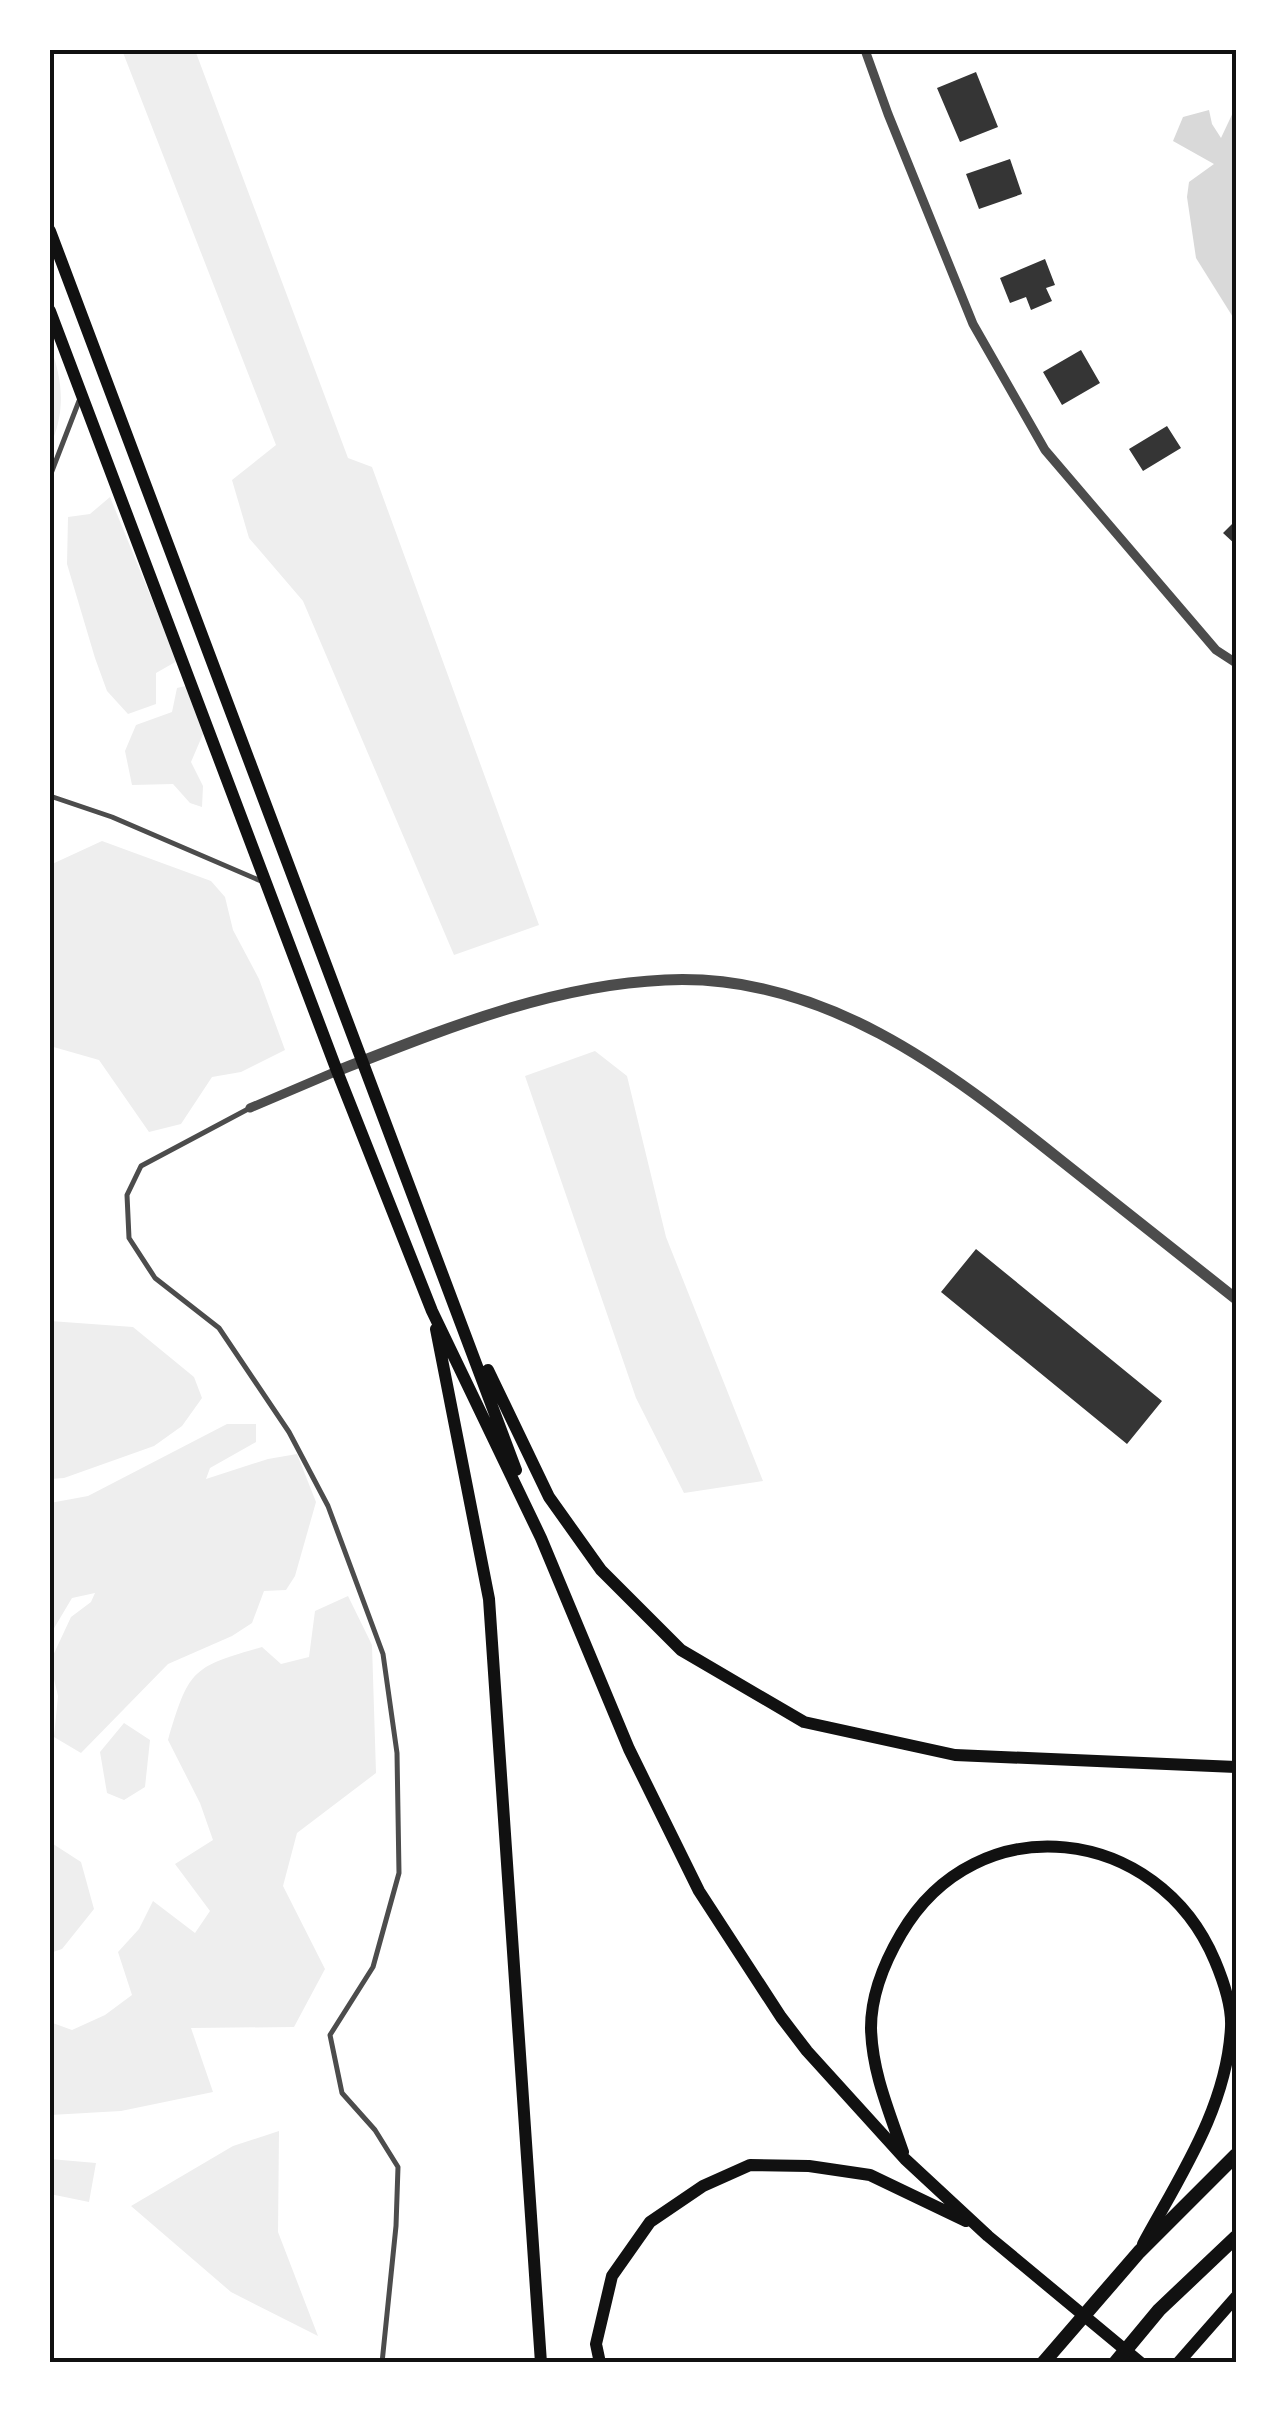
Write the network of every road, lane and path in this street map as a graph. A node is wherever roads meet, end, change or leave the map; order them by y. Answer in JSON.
{"nodes":[{"id":1,"x":866,"y":50,"type":"edge"},
{"id":2,"x":50,"y":231,"type":"edge"},
{"id":3,"x":50,"y":310,"type":"edge"},
{"id":4,"x":82,"y":394,"type":"junction"},
{"id":5,"x":50,"y":476,"type":"edge"},
{"id":6,"x":1236,"y":664,"type":"edge"},
{"id":7,"x":50,"y":796,"type":"edge"},
{"id":8,"x":266,"y":884,"type":"junction"},
{"id":9,"x":363,"y":1060,"type":"junction"},
{"id":10,"x":337,"y":1070,"type":"junction"},
{"id":11,"x":250,"y":1108,"type":"joint"},
{"id":12,"x":1236,"y":1299,"type":"edge"},
{"id":13,"x":456,"y":1302,"type":"junction"},
{"id":14,"x":432,"y":1312,"type":"junction"},
{"id":15,"x":541,"y":1538,"type":"junction"},
{"id":16,"x":1236,"y":1767,"type":"edge"},
{"id":17,"x":1236,"y":2155,"type":"edge"},
{"id":18,"x":906,"y":2159,"type":"junction"},
{"id":19,"x":982,"y":2231,"type":"junction"},
{"id":20,"x":1236,"y":2237,"type":"edge"},
{"id":21,"x":1139,"y":2252,"type":"junction"},
{"id":22,"x":1236,"y":2296,"type":"edge"},
{"id":23,"x":382,"y":2363,"type":"edge"},
{"id":24,"x":540,"y":2363,"type":"edge"},
{"id":25,"x":600,"y":2363,"type":"edge"},
{"id":26,"x":1043,"y":2363,"type":"edge"},
{"id":27,"x":1115,"y":2363,"type":"edge"},
{"id":28,"x":1141,"y":2363,"type":"edge"},
{"id":29,"x":1178,"y":2363,"type":"edge"}],
"edges":[{"from":1,"to":6,"type":"street"},
{"from":2,"to":9,"type":"main road"},
{"from":3,"to":4,"type":"main road"},
{"from":4,"to":5,"type":"lane"},
{"from":4,"to":8,"type":"main road"},
{"from":7,"to":8,"type":"lane"},
{"from":8,"to":10,"type":"main road"},
{"from":9,"to":10,"type":"street"},
{"from":9,"to":12,"type":"street"},
{"from":9,"to":13,"type":"main road"},
{"from":10,"to":11,"type":"street"},
{"from":10,"to":14,"type":"main road"},
{"from":11,"to":23,"type":"lane"},
{"from":13,"to":15,"type":"main road"},
{"from":13,"to":16,"type":"main road"},
{"from":14,"to":15,"type":"main road"},
{"from":14,"to":24,"type":"main road"},
{"from":15,"to":18,"type":"main road"},
{"from":17,"to":21,"type":"main road"},
{"from":18,"to":19,"type":"main road"},
{"from":18,"to":21,"type":"main road"},
{"from":19,"to":25,"type":"main road"},
{"from":19,"to":28,"type":"main road"},
{"from":20,"to":27,"type":"main road"},
{"from":21,"to":26,"type":"main road"},
{"from":22,"to":29,"type":"main road"}]}
